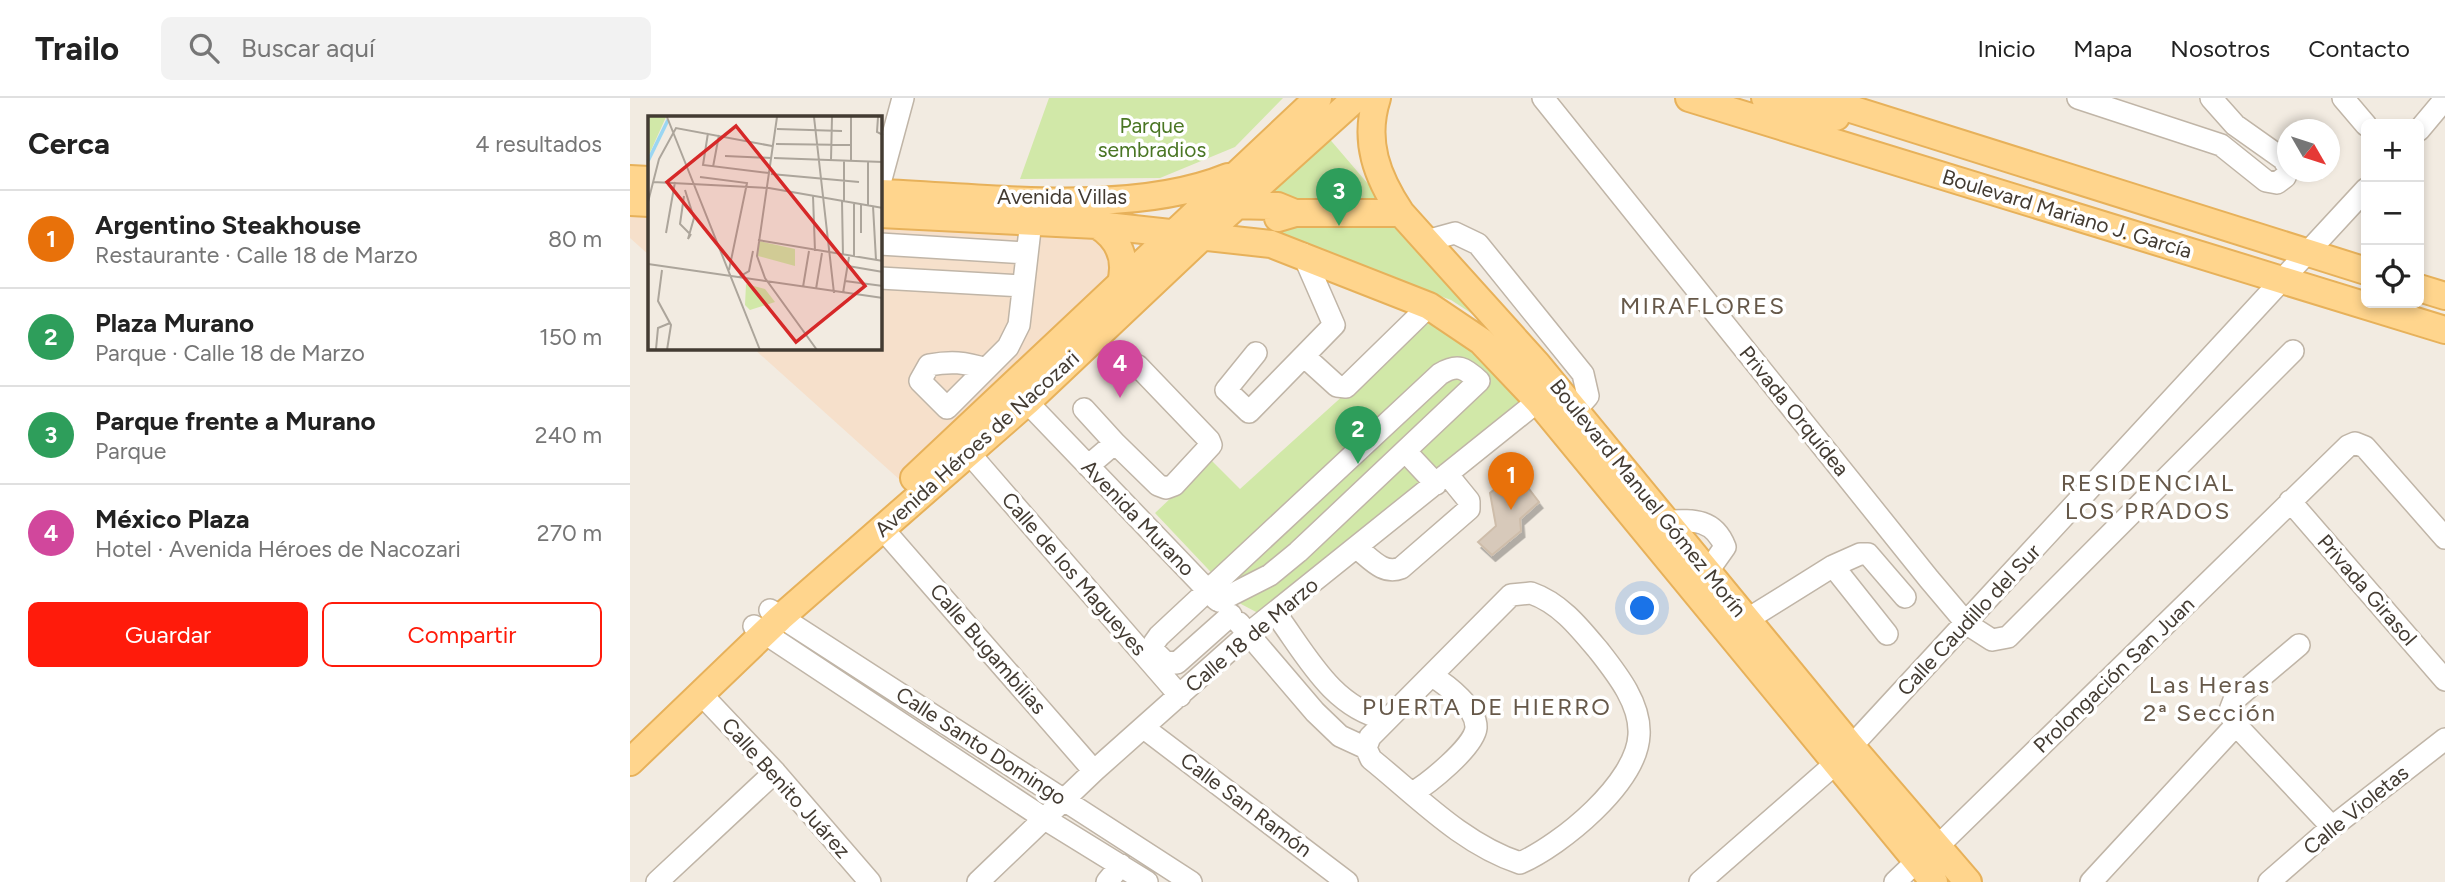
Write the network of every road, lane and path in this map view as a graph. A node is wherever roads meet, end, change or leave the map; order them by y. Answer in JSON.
{"nodes":[{"id":1,"x":903,"y":98,"type":"edge"},
{"id":2,"x":1318,"y":98,"type":"edge"},
{"id":3,"x":1356,"y":98,"type":"edge"},
{"id":4,"x":1377,"y":98,"type":"edge"},
{"id":5,"x":1543,"y":98,"type":"edge"},
{"id":6,"x":1689,"y":98,"type":"edge"},
{"id":7,"x":1716,"y":98,"type":"edge"},
{"id":8,"x":1765,"y":98,"type":"edge"},
{"id":9,"x":1816,"y":98,"type":"edge"},
{"id":10,"x":2078,"y":98,"type":"edge"},
{"id":11,"x":2211,"y":98,"type":"edge"},
{"id":12,"x":2343,"y":98,"type":"edge"},
{"id":13,"x":2445,"y":99,"type":"edge"},
{"id":14,"x":2361,"y":119,"type":"edge"},
{"id":15,"x":2424,"y":124,"type":"edge"},
{"id":16,"x":2235,"y":125,"type":"junction"},
{"id":17,"x":2221,"y":145,"type":"junction"},
{"id":18,"x":2277,"y":155,"type":"edge"},
{"id":19,"x":882,"y":176,"type":"edge"},
{"id":20,"x":630,"y":180,"type":"edge"},
{"id":21,"x":648,"y":180,"type":"edge"},
{"id":22,"x":2278,"y":182,"type":"edge"},
{"id":23,"x":882,"y":193,"type":"edge"},
{"id":24,"x":2361,"y":194,"type":"edge"},
{"id":25,"x":1256,"y":200,"type":"junction"},
{"id":26,"x":630,"y":202,"type":"edge"},
{"id":27,"x":648,"y":203,"type":"edge"},
{"id":28,"x":1207,"y":204,"type":"junction"},
{"id":29,"x":2178,"y":212,"type":"junction"},
{"id":30,"x":882,"y":214,"type":"edge"},
{"id":31,"x":1102,"y":214,"type":"junction"},
{"id":32,"x":1401,"y":214,"type":"junction"},
{"id":33,"x":1031,"y":221,"type":"junction"},
{"id":34,"x":1177,"y":232,"type":"junction"},
{"id":35,"x":1204,"y":235,"type":"junction"},
{"id":36,"x":1426,"y":241,"type":"junction"},
{"id":37,"x":2163,"y":243,"type":"junction"},
{"id":38,"x":882,"y":244,"type":"edge"},
{"id":39,"x":909,"y":245,"type":"junction"},
{"id":40,"x":2306,"y":253,"type":"junction"},
{"id":41,"x":1026,"y":254,"type":"junction"},
{"id":42,"x":1303,"y":254,"type":"junction"},
{"id":43,"x":2333,"y":261,"type":"junction"},
{"id":44,"x":2361,"y":269,"type":"edge"},
{"id":45,"x":882,"y":278,"type":"edge"},
{"id":46,"x":909,"y":279,"type":"junction"},
{"id":47,"x":2281,"y":279,"type":"junction"},
{"id":48,"x":1023,"y":286,"type":"junction"},
{"id":49,"x":1121,"y":286,"type":"junction"},
{"id":50,"x":2424,"y":290,"type":"edge"},
{"id":51,"x":2322,"y":292,"type":"junction"},
{"id":52,"x":2445,"y":296,"type":"edge"},
{"id":53,"x":1429,"y":306,"type":"junction"},
{"id":54,"x":2445,"y":330,"type":"edge"},
{"id":55,"x":1481,"y":341,"type":"junction"},
{"id":56,"x":2293,"y":351,"type":"dead end"},
{"id":57,"x":1256,"y":353,"type":"dead end"},
{"id":58,"x":1306,"y":357,"type":"junction"},
{"id":59,"x":1138,"y":366,"type":"dead end"},
{"id":60,"x":986,"y":369,"type":"junction"},
{"id":61,"x":1479,"y":381,"type":"junction"},
{"id":62,"x":1538,"y":401,"type":"junction"},
{"id":63,"x":1027,"y":402,"type":"junction"},
{"id":64,"x":947,"y":408,"type":"junction"},
{"id":65,"x":1084,"y":409,"type":"dead end"},
{"id":66,"x":1568,"y":419,"type":"junction"},
{"id":67,"x":968,"y":441,"type":"junction"},
{"id":68,"x":1115,"y":443,"type":"junction"},
{"id":69,"x":1406,"y":452,"type":"junction"},
{"id":70,"x":1088,"y":466,"type":"junction"},
{"id":71,"x":1442,"y":479,"type":"junction"},
{"id":72,"x":2290,"y":501,"type":"junction"},
{"id":73,"x":882,"y":528,"type":"junction"},
{"id":74,"x":2445,"y":538,"type":"edge"},
{"id":75,"x":1357,"y":548,"type":"junction"},
{"id":76,"x":1241,"y":560,"type":"junction"},
{"id":77,"x":1833,"y":566,"type":"junction"},
{"id":78,"x":1251,"y":586,"type":"junction"},
{"id":79,"x":1905,"y":597,"type":"dead end"},
{"id":80,"x":1219,"y":602,"type":"junction"},
{"id":81,"x":1276,"y":614,"type":"junction"},
{"id":82,"x":1748,"y":619,"type":"junction"},
{"id":83,"x":767,"y":622,"type":"junction"},
{"id":84,"x":1967,"y":624,"type":"junction"},
{"id":85,"x":1249,"y":633,"type":"junction"},
{"id":86,"x":1887,"y":634,"type":"dead end"},
{"id":87,"x":2299,"y":645,"type":"dead end"},
{"id":88,"x":1432,"y":676,"type":"junction"},
{"id":89,"x":2445,"y":680,"type":"edge"},
{"id":90,"x":702,"y":695,"type":"junction"},
{"id":91,"x":902,"y":696,"type":"junction"},
{"id":92,"x":1180,"y":696,"type":"junction"},
{"id":93,"x":888,"y":716,"type":"junction"},
{"id":94,"x":1385,"y":719,"type":"junction"},
{"id":95,"x":2236,"y":725,"type":"junction"},
{"id":96,"x":1144,"y":728,"type":"junction"},
{"id":97,"x":2445,"y":739,"type":"edge"},
{"id":98,"x":630,"y":743,"type":"edge"},
{"id":99,"x":1366,"y":748,"type":"junction"},
{"id":100,"x":1843,"y":755,"type":"junction"},
{"id":101,"x":630,"y":762,"type":"edge"},
{"id":102,"x":1094,"y":771,"type":"junction"},
{"id":103,"x":775,"y":772,"type":"junction"},
{"id":104,"x":1412,"y":793,"type":"junction"},
{"id":105,"x":1066,"y":801,"type":"junction"},
{"id":106,"x":1045,"y":819,"type":"junction"},
{"id":107,"x":2332,"y":827,"type":"junction"},
{"id":108,"x":1926,"y":855,"type":"junction"},
{"id":109,"x":1121,"y":865,"type":"junction"},
{"id":110,"x":859,"y":878,"type":"edge"},
{"id":111,"x":657,"y":882,"type":"edge"},
{"id":112,"x":978,"y":882,"type":"edge"},
{"id":113,"x":1107,"y":882,"type":"edge"},
{"id":114,"x":1147,"y":882,"type":"edge"},
{"id":115,"x":1191,"y":882,"type":"edge"},
{"id":116,"x":1347,"y":882,"type":"edge"},
{"id":117,"x":1700,"y":882,"type":"edge"},
{"id":118,"x":1895,"y":882,"type":"edge"},
{"id":119,"x":1934,"y":882,"type":"edge"},
{"id":120,"x":1968,"y":882,"type":"edge"},
{"id":121,"x":2091,"y":882,"type":"edge"},
{"id":122,"x":2269,"y":882,"type":"edge"}],
"edges":[{"from":1,"to":19,"type":"street"},
{"from":2,"to":25,"type":"main road","name":"Avenida Héroes de Nacozari"},
{"from":3,"to":25,"type":"main road","name":"Avenida Héroes de Nacozari"},
{"from":4,"to":32,"type":"main road","name":"Boulevard Manuel Gómez Morín"},
{"from":5,"to":84,"type":"street","name":"Privada Orquídea"},
{"from":6,"to":37,"type":"main road","name":"Boulevard Mariano J. García"},
{"from":7,"to":37,"type":"main road"},
{"from":8,"to":29,"type":"main road"},
{"from":9,"to":29,"type":"main road","name":"Boulevard Mariano J. García"},
{"from":10,"to":17,"type":"street"},
{"from":11,"to":16,"type":"street"},
{"from":12,"to":14,"type":"street"},
{"from":13,"to":15,"type":"street"},
{"from":16,"to":17,"type":"street"},
{"from":16,"to":18,"type":"street"},
{"from":17,"to":22,"type":"street"},
{"from":20,"to":21,"type":"main road"},
{"from":23,"to":31,"type":"main road","name":"Avenida Villas"},
{"from":24,"to":40,"type":"street","name":"Calle Caudillo del Sur"},
{"from":25,"to":28,"type":"main road","name":"Avenida Héroes de Nacozari"},
{"from":25,"to":31,"type":"main road","name":"Avenida Villas"},
{"from":25,"to":32,"type":"main road"},
{"from":25,"to":35,"type":"main road","name":"Boulevard Manuel Gómez Morín"},
{"from":25,"to":35,"type":"main road","name":"Avenida Héroes de Nacozari"},
{"from":25,"to":42,"type":"main road","name":"Boulevard Manuel Gómez Morín"},
{"from":26,"to":27,"type":"main road"},
{"from":28,"to":31,"type":"main road"},
{"from":28,"to":34,"type":"main road","name":"Avenida Héroes de Nacozari"},
{"from":29,"to":40,"type":"main road","name":"Boulevard Mariano J. García"},
{"from":30,"to":33,"type":"main road","name":"Avenida Villas"},
{"from":31,"to":33,"type":"main road","name":"Avenida Villas"},
{"from":31,"to":34,"type":"main road","name":"Avenida Villas"},
{"from":31,"to":49,"type":"main road"},
{"from":32,"to":36,"type":"main road","name":"Boulevard Manuel Gómez Morín"},
{"from":33,"to":41,"type":"street"},
{"from":34,"to":35,"type":"main road","name":"Avenida Villas"},
{"from":34,"to":49,"type":"main road","name":"Avenida Héroes de Nacozari"},
{"from":35,"to":63,"type":"main road","name":"Avenida Héroes de Nacozari"},
{"from":36,"to":66,"type":"main road","name":"Boulevard Manuel Gómez Morín"},
{"from":36,"to":66,"type":"street"},
{"from":37,"to":47,"type":"main road","name":"Boulevard Mariano J. García"},
{"from":38,"to":39,"type":"street"},
{"from":39,"to":41,"type":"street"},
{"from":39,"to":46,"type":"street"},
{"from":40,"to":43,"type":"main road","name":"Boulevard Mariano J. García"},
{"from":40,"to":47,"type":"street","name":"Calle Caudillo del Sur"},
{"from":41,"to":48,"type":"street"},
{"from":42,"to":53,"type":"main road","name":"Boulevard Manuel Gómez Morín"},
{"from":42,"to":58,"type":"street"},
{"from":43,"to":44,"type":"main road","name":"Boulevard Mariano J. García"},
{"from":43,"to":51,"type":"main road"},
{"from":45,"to":46,"type":"street"},
{"from":46,"to":48,"type":"street"},
{"from":47,"to":51,"type":"main road","name":"Boulevard Mariano J. García"},
{"from":47,"to":84,"type":"street","name":"Calle Caudillo del Sur"},
{"from":48,"to":60,"type":"street"},
{"from":49,"to":67,"type":"main road","name":"Avenida Héroes de Nacozari"},
{"from":50,"to":52,"type":"main road"},
{"from":51,"to":54,"type":"main road","name":"Boulevard Mariano J. García"},
{"from":53,"to":55,"type":"main road","name":"Boulevard Manuel Gómez Morín"},
{"from":53,"to":58,"type":"street"},
{"from":55,"to":61,"type":"street"},
{"from":55,"to":62,"type":"main road","name":"Boulevard Manuel Gómez Morín"},
{"from":56,"to":84,"type":"street"},
{"from":57,"to":58,"type":"street"},
{"from":59,"to":68,"type":"street"},
{"from":60,"to":64,"type":"street"},
{"from":60,"to":64,"type":"street","name":"Calle de los Magueyes"},
{"from":61,"to":69,"type":"street"},
{"from":61,"to":76,"type":"street"},
{"from":62,"to":66,"type":"main road","name":"Boulevard Manuel Gómez Morín"},
{"from":62,"to":71,"type":"street","name":"Calle 18 de Marzo"},
{"from":63,"to":67,"type":"main road","name":"Avenida Héroes de Nacozari"},
{"from":63,"to":70,"type":"street","name":"Avenida Murano"},
{"from":64,"to":67,"type":"street","name":"Calle de los Magueyes"},
{"from":65,"to":68,"type":"street"},
{"from":66,"to":82,"type":"main road","name":"Boulevard Manuel Gómez Morín"},
{"from":66,"to":100,"type":"main road","name":"Boulevard Manuel Gómez Morín"},
{"from":67,"to":73,"type":"main road","name":"Avenida Héroes de Nacozari"},
{"from":67,"to":83,"type":"main road","name":"Avenida Héroes de Nacozari"},
{"from":67,"to":92,"type":"street","name":"Calle de los Magueyes"},
{"from":68,"to":70,"type":"street"},
{"from":69,"to":71,"type":"street"},
{"from":69,"to":78,"type":"street"},
{"from":70,"to":80,"type":"street","name":"Avenida Murano"},
{"from":71,"to":75,"type":"street","name":"Calle 18 de Marzo"},
{"from":71,"to":75,"type":"street"},
{"from":72,"to":74,"type":"street","name":"Prolongación San Juan"},
{"from":72,"to":89,"type":"street","name":"Privada Girasol"},
{"from":72,"to":108,"type":"street","name":"Prolongación San Juan"},
{"from":73,"to":83,"type":"main road","name":"Avenida Héroes de Nacozari"},
{"from":73,"to":102,"type":"street","name":"Calle Bugambilias"},
{"from":75,"to":81,"type":"street","name":"Calle 18 de Marzo"},
{"from":76,"to":78,"type":"street"},
{"from":76,"to":80,"type":"street"},
{"from":77,"to":79,"type":"street"},
{"from":77,"to":82,"type":"street"},
{"from":77,"to":86,"type":"street"},
{"from":78,"to":80,"type":"street"},
{"from":80,"to":85,"type":"street","name":"Avenida Murano"},
{"from":81,"to":85,"type":"street","name":"Calle 18 de Marzo"},
{"from":81,"to":94,"type":"street"},
{"from":82,"to":100,"type":"main road","name":"Boulevard Manuel Gómez Morín"},
{"from":83,"to":90,"type":"main road","name":"Avenida Héroes de Nacozari"},
{"from":83,"to":91,"type":"street","name":"Calle Santo Domingo"},
{"from":83,"to":93,"type":"street","name":"Calle Santo Domingo"},
{"from":83,"to":98,"type":"main road","name":"Avenida Héroes de Nacozari"},
{"from":84,"to":100,"type":"street","name":"Calle Caudillo del Sur"},
{"from":85,"to":92,"type":"street","name":"Calle 18 de Marzo"},
{"from":85,"to":99,"type":"street","name":"Avenida Murano"},
{"from":87,"to":95,"type":"street"},
{"from":88,"to":94,"type":"street"},
{"from":88,"to":104,"type":"street"},
{"from":88,"to":104,"type":"street"},
{"from":90,"to":101,"type":"main road","name":"Avenida Héroes de Nacozari"},
{"from":90,"to":103,"type":"street","name":"Calle Benito Juárez"},
{"from":91,"to":93,"type":"street"},
{"from":91,"to":105,"type":"street","name":"Calle Santo Domingo"},
{"from":92,"to":96,"type":"street","name":"Calle 18 de Marzo"},
{"from":93,"to":106,"type":"street","name":"Calle Santo Domingo"},
{"from":94,"to":99,"type":"street"},
{"from":95,"to":107,"type":"street"},
{"from":95,"to":121,"type":"street"},
{"from":96,"to":102,"type":"street","name":"Calle 18 de Marzo"},
{"from":96,"to":116,"type":"street","name":"Calle San Ramón"},
{"from":97,"to":107,"type":"street","name":"Calle Violetas"},
{"from":99,"to":104,"type":"street"},
{"from":100,"to":108,"type":"main road","name":"Boulevard Manuel Gómez Morín"},
{"from":100,"to":117,"type":"street","name":"Calle Caudillo del Sur"},
{"from":102,"to":105,"type":"street","name":"Calle 18 de Marzo"},
{"from":103,"to":110,"type":"street","name":"Calle Benito Juárez"},
{"from":103,"to":111,"type":"street"},
{"from":105,"to":106,"type":"street","name":"Calle 18 de Marzo"},
{"from":105,"to":115,"type":"street","name":"Calle Santo Domingo"},
{"from":106,"to":109,"type":"street","name":"Calle Santo Domingo"},
{"from":106,"to":112,"type":"street","name":"Calle 18 de Marzo"},
{"from":107,"to":122,"type":"street","name":"Calle Violetas"},
{"from":108,"to":118,"type":"street","name":"Prolongación San Juan"},
{"from":108,"to":119,"type":"main road","name":"Boulevard Manuel Gómez Morín"},
{"from":108,"to":120,"type":"main road","name":"Boulevard Manuel Gómez Morín"},
{"from":109,"to":113,"type":"street"},
{"from":109,"to":114,"type":"street","name":"Calle Santo Domingo"}]}
